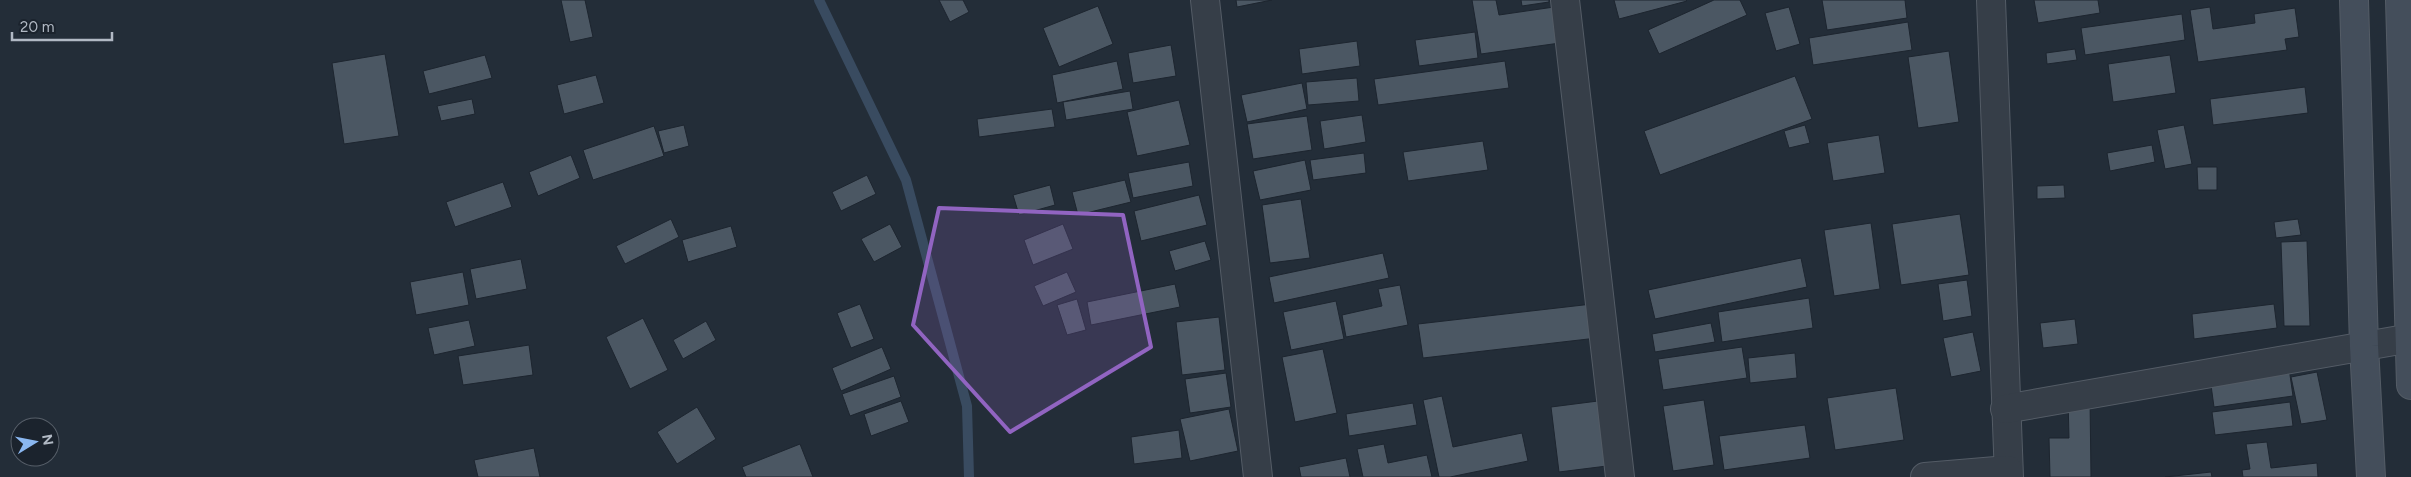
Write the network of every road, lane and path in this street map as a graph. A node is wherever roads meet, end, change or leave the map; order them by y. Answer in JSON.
{"nodes":[{"id":1,"x":1205,"y":0,"type":"edge"},
{"id":2,"x":1565,"y":0,"type":"edge"},
{"id":3,"x":1992,"y":0,"type":"edge"},
{"id":4,"x":2354,"y":0,"type":"edge"},
{"id":5,"x":2400,"y":0,"type":"edge"},
{"id":6,"x":2410,"y":338,"type":"edge"},
{"id":7,"x":2364,"y":346,"type":"junction"},
{"id":8,"x":2411,"y":385,"type":"edge"},
{"id":9,"x":2005,"y":409,"type":"junction"},
{"id":10,"x":2008,"y":473,"type":"edge"},
{"id":11,"x":1258,"y":477,"type":"edge"},
{"id":12,"x":1620,"y":477,"type":"edge"},
{"id":13,"x":1925,"y":477,"type":"edge"},
{"id":14,"x":2370,"y":477,"type":"edge"}],
"edges":[{"from":1,"to":11,"type":"street"},
{"from":2,"to":12,"type":"street"},
{"from":3,"to":9,"type":"street"},
{"from":4,"to":7,"type":"street"},
{"from":5,"to":6,"type":"street"},
{"from":6,"to":7,"type":"street"},
{"from":6,"to":8,"type":"street"},
{"from":7,"to":9,"type":"street"},
{"from":7,"to":14,"type":"street"},
{"from":9,"to":10,"type":"street"},
{"from":10,"to":13,"type":"street"}]}
